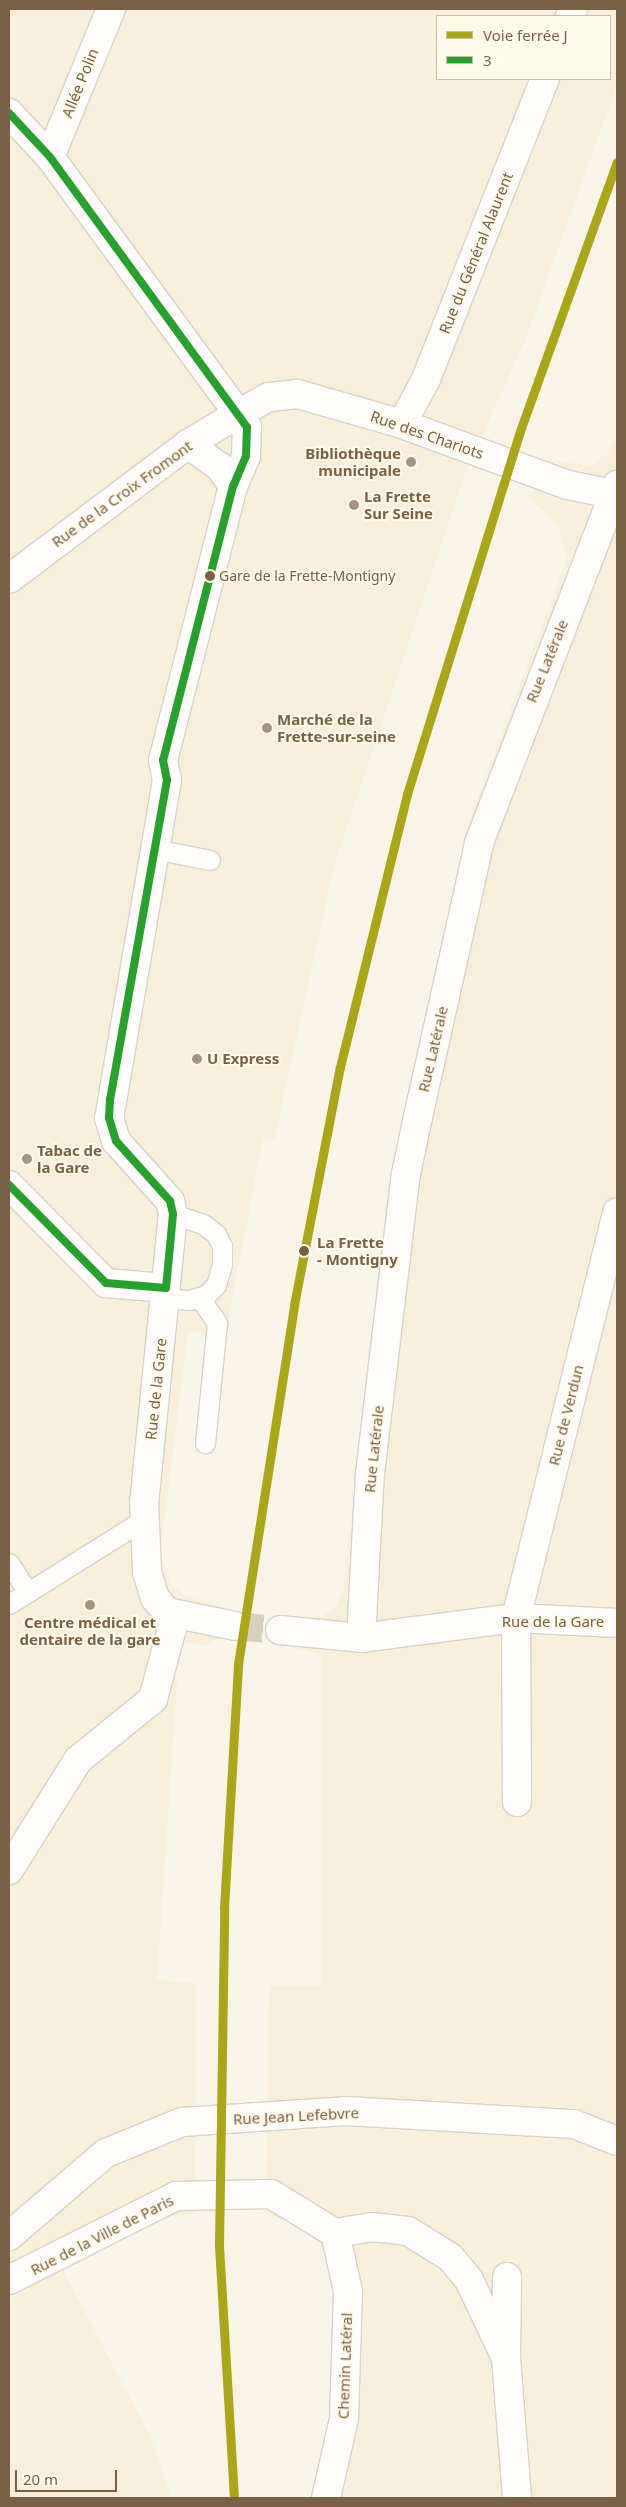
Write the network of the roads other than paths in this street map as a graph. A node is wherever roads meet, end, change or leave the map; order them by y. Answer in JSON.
{"nodes":[{"id":1,"x":111,"y":9,"type":"edge"},
{"id":2,"x":545,"y":80,"type":"edge"},
{"id":3,"x":9,"y":113,"type":"edge"},
{"id":4,"x":50,"y":157,"type":"junction"},
{"id":5,"x":238,"y":414,"type":"junction"},
{"id":6,"x":402,"y":424,"type":"junction"},
{"id":7,"x":188,"y":444,"type":"junction"},
{"id":8,"x":233,"y":486,"type":"junction"},
{"id":9,"x":616,"y":492,"type":"edge"},
{"id":10,"x":9,"y":579,"type":"edge"},
{"id":11,"x":154,"y":849,"type":"junction"},
{"id":12,"x":210,"y":860,"type":"dead end"},
{"id":13,"x":10,"y":1189,"type":"edge"},
{"id":14,"x":617,"y":1212,"type":"edge"},
{"id":15,"x":173,"y":1214,"type":"junction"},
{"id":16,"x":166,"y":1293,"type":"junction"},
{"id":17,"x":199,"y":1297,"type":"junction"},
{"id":18,"x":205,"y":1443,"type":"dead end"},
{"id":19,"x":143,"y":1520,"type":"junction"},
{"id":20,"x":9,"y":1563,"type":"edge"},
{"id":21,"x":28,"y":1592,"type":"junction"},
{"id":22,"x":9,"y":1604,"type":"edge"},
{"id":23,"x":175,"y":1617,"type":"junction"},
{"id":24,"x":516,"y":1618,"type":"junction"},
{"id":25,"x":617,"y":1622,"type":"edge"},
{"id":26,"x":235,"y":1626,"type":"tunnel mouth"},
{"id":27,"x":280,"y":1630,"type":"tunnel mouth"},
{"id":28,"x":361,"y":1638,"type":"junction"},
{"id":29,"x":517,"y":1802,"type":"dead end"},
{"id":30,"x":9,"y":1870,"type":"edge"},
{"id":31,"x":617,"y":2141,"type":"edge"},
{"id":32,"x":335,"y":2233,"type":"junction"},
{"id":33,"x":9,"y":2236,"type":"edge"},
{"id":34,"x":507,"y":2277,"type":"dead end"},
{"id":35,"x":9,"y":2280,"type":"edge"},
{"id":36,"x":506,"y":2358,"type":"junction"},
{"id":37,"x":326,"y":2498,"type":"edge"},
{"id":38,"x":518,"y":2498,"type":"edge"}],
"edges":[{"from":1,"to":4,"type":"street","name":"Allée Polin"},
{"from":2,"to":6,"type":"street","name":"Rue du Général Alaurent"},
{"from":3,"to":4,"type":"street"},
{"from":4,"to":5,"type":"street"},
{"from":5,"to":6,"type":"street","name":"Rue des Chariots"},
{"from":5,"to":7,"type":"street","name":"Rue de la Croix Fromont"},
{"from":5,"to":8,"type":"street"},
{"from":6,"to":9,"type":"street","name":"Rue des Chariots"},
{"from":7,"to":8,"type":"street"},
{"from":7,"to":10,"type":"street","name":"Rue de la Croix Fromont"},
{"from":8,"to":11,"type":"street"},
{"from":9,"to":28,"type":"street","name":"Rue Latérale"},
{"from":11,"to":12,"type":"lane"},
{"from":11,"to":15,"type":"street"},
{"from":13,"to":16,"type":"street"},
{"from":14,"to":24,"type":"street","name":"Rue de Verdun"},
{"from":15,"to":16,"type":"street","name":"Rue de la Gare"},
{"from":15,"to":17,"type":"lane"},
{"from":16,"to":17,"type":"lane"},
{"from":16,"to":19,"type":"street","name":"Rue de la Gare"},
{"from":17,"to":18,"type":"lane"},
{"from":19,"to":21,"type":"lane"},
{"from":19,"to":23,"type":"street","name":"Rue de la Gare"},
{"from":20,"to":21,"type":"lane"},
{"from":21,"to":22,"type":"lane"},
{"from":23,"to":26,"type":"street"},
{"from":23,"to":30,"type":"street"},
{"from":24,"to":25,"type":"street","name":"Rue de la Gare"},
{"from":24,"to":28,"type":"street","name":"Rue de la Gare"},
{"from":24,"to":29,"type":"street"},
{"from":27,"to":28,"type":"street","name":"Rue de la Gare"},
{"from":31,"to":33,"type":"street","name":"Rue Jean Lefebvre"},
{"from":32,"to":35,"type":"street","name":"Rue de la Ville de Paris"},
{"from":32,"to":36,"type":"street"},
{"from":32,"to":37,"type":"street","name":"Chemin Latéral"},
{"from":34,"to":36,"type":"street"},
{"from":36,"to":38,"type":"street"}]}
